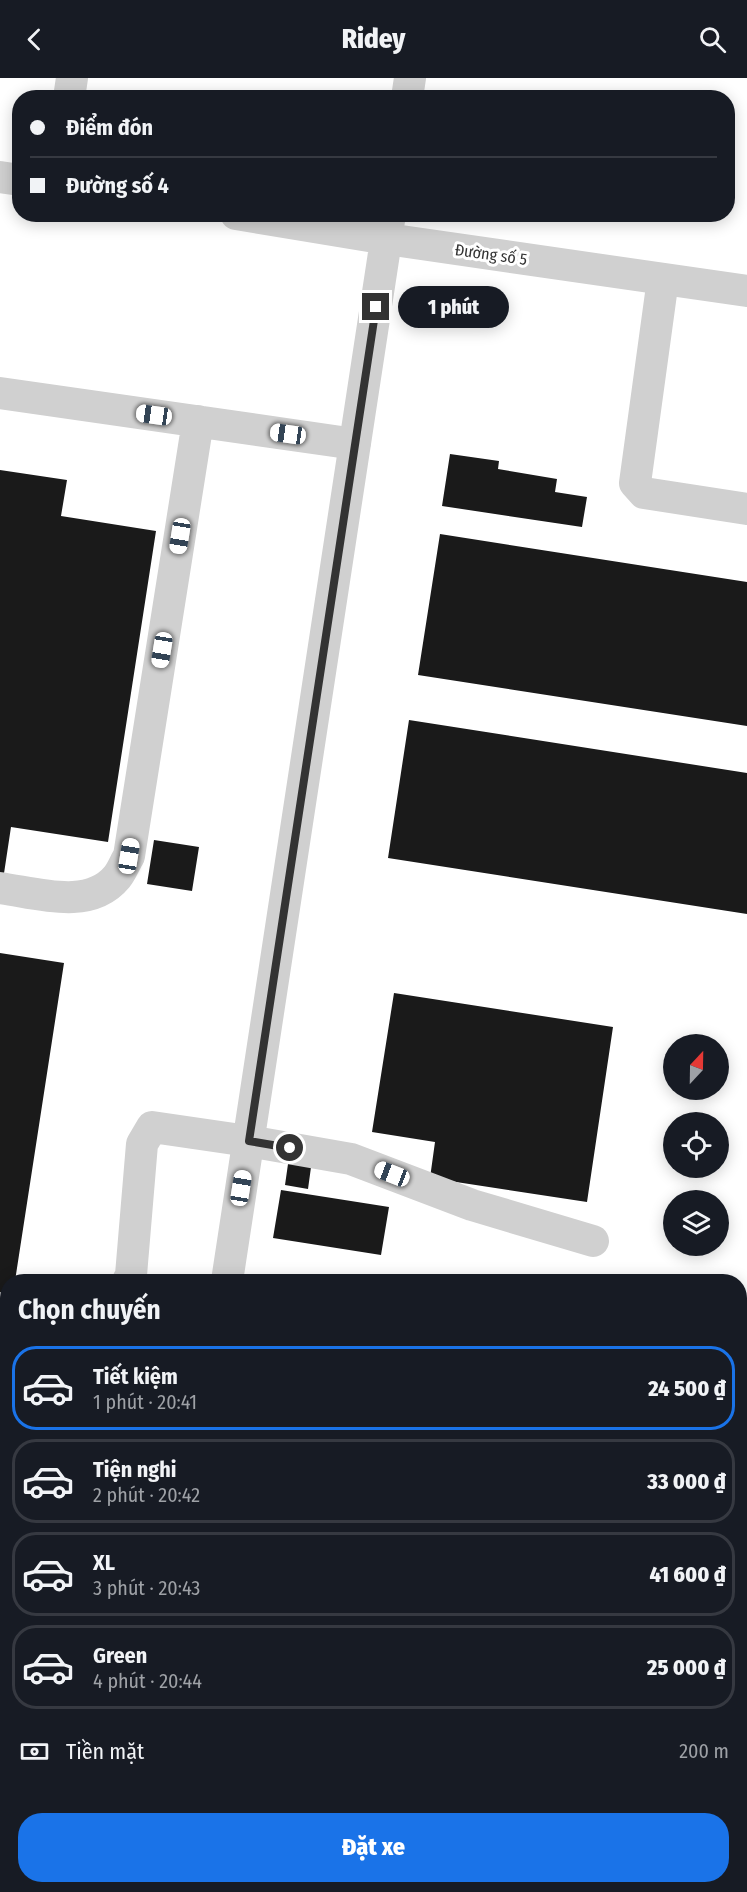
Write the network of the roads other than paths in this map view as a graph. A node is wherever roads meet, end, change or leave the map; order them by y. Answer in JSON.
{"nodes":[{"id":1,"x":330,"y":222,"type":"edge"},
{"id":2,"x":388,"y":227,"type":"edge"},
{"id":3,"x":663,"y":279,"type":"junction"},
{"id":4,"x":747,"y":291,"type":"edge"},
{"id":5,"x":0,"y":393,"type":"edge"},
{"id":6,"x":198,"y":421,"type":"junction"},
{"id":7,"x":355,"y":444,"type":"junction"},
{"id":8,"x":747,"y":508,"type":"edge"},
{"id":9,"x":0,"y":888,"type":"edge"},
{"id":10,"x":249,"y":1141,"type":"junction"},
{"id":11,"x":593,"y":1241,"type":"dead end"},
{"id":12,"x":131,"y":1274,"type":"edge"},
{"id":13,"x":228,"y":1274,"type":"edge"}],
"edges":[{"from":1,"to":2,"type":"street","name":"Đường số 5"},
{"from":2,"to":3,"type":"street","name":"Đường số 5"},
{"from":2,"to":7,"type":"street"},
{"from":3,"to":4,"type":"street","name":"Đường số 5"},
{"from":3,"to":8,"type":"street"},
{"from":5,"to":6,"type":"street"},
{"from":6,"to":7,"type":"street"},
{"from":6,"to":9,"type":"street"},
{"from":7,"to":10,"type":"street"},
{"from":10,"to":11,"type":"street"},
{"from":10,"to":12,"type":"street"},
{"from":10,"to":13,"type":"street"}]}
